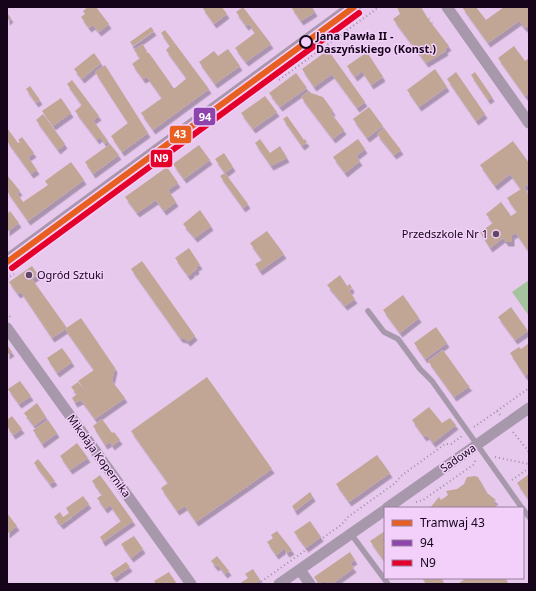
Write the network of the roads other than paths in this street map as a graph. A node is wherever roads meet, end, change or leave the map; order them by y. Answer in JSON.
{"nodes":[{"id":1,"x":354,"y":7,"type":"edge"},
{"id":2,"x":448,"y":7,"type":"edge"},
{"id":3,"x":529,"y":123,"type":"edge"},
{"id":4,"x":7,"y":262,"type":"edge"},
{"id":5,"x":368,"y":311,"type":"dead end"},
{"id":6,"x":7,"y":328,"type":"edge"},
{"id":7,"x":528,"y":412,"type":"edge"},
{"id":8,"x":477,"y":444,"type":"junction"},
{"id":9,"x":389,"y":507,"type":"edge"},
{"id":10,"x":522,"y":507,"type":"edge"},
{"id":11,"x":384,"y":510,"type":"edge"},
{"id":12,"x":351,"y":534,"type":"junction"},
{"id":13,"x":300,"y":570,"type":"junction"},
{"id":14,"x":384,"y":579,"type":"edge"},
{"id":15,"x":191,"y":584,"type":"edge"},
{"id":16,"x":279,"y":584,"type":"edge"},
{"id":17,"x":310,"y":584,"type":"edge"}],
"edges":[{"from":1,"to":4,"type":"main road"},
{"from":2,"to":3,"type":"street"},
{"from":5,"to":8,"type":"lane"},
{"from":6,"to":15,"type":"street","name":"Mikołaja Kopernika"},
{"from":7,"to":8,"type":"street","name":"Sadowa"},
{"from":8,"to":9,"type":"street","name":"Sadowa"},
{"from":8,"to":10,"type":"lane"},
{"from":11,"to":12,"type":"street","name":"Sadowa"},
{"from":12,"to":13,"type":"street","name":"Sadowa"},
{"from":12,"to":14,"type":"lane"},
{"from":13,"to":16,"type":"street","name":"Sadowa"},
{"from":13,"to":17,"type":"street"}]}
